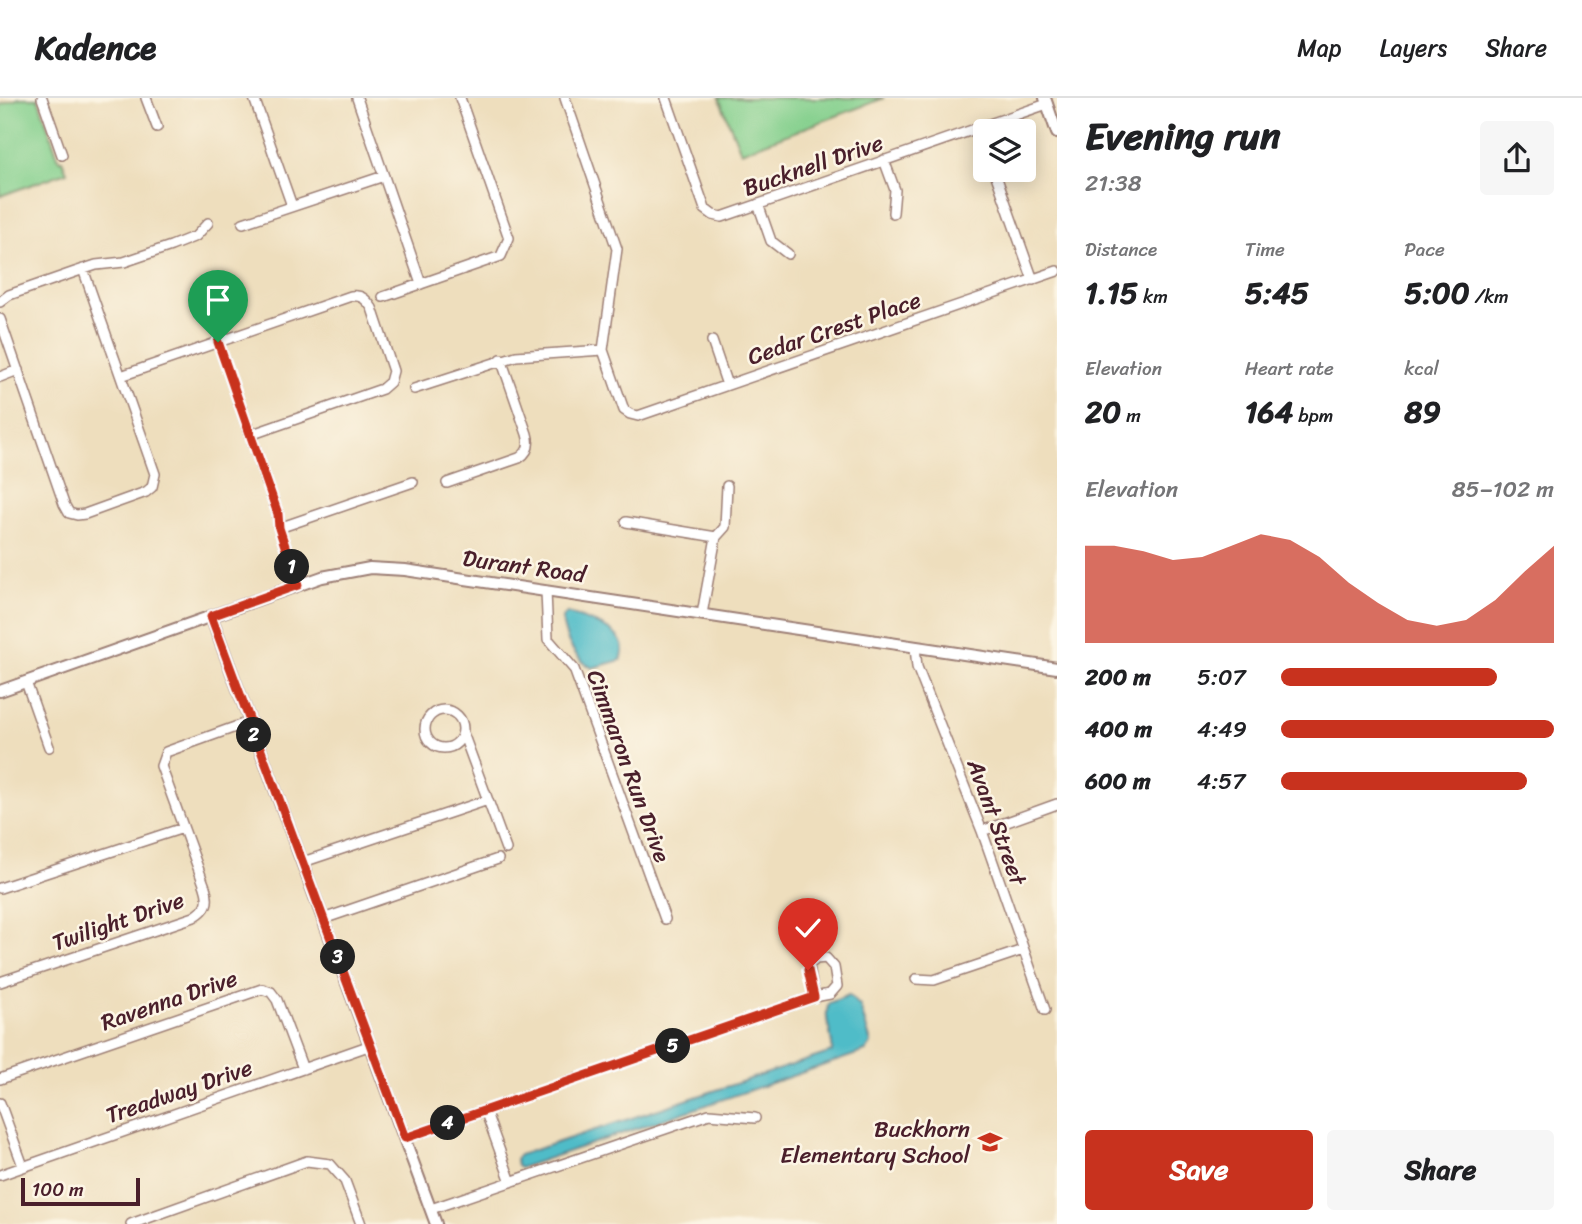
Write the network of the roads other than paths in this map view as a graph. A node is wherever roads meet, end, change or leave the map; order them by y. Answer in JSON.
{"nodes":[{"id":1,"x":42,"y":98,"type":"edge"},
{"id":2,"x":146,"y":98,"type":"edge"},
{"id":3,"x":254,"y":98,"type":"edge"},
{"id":4,"x":357,"y":98,"type":"edge"},
{"id":5,"x":460,"y":98,"type":"edge"},
{"id":6,"x":565,"y":98,"type":"edge"},
{"id":7,"x":666,"y":98,"type":"edge"},
{"id":8,"x":1046,"y":101,"type":"edge"},
{"id":9,"x":1001,"y":119,"type":"edge"},
{"id":10,"x":157,"y":127,"type":"dead end"},
{"id":11,"x":973,"y":130,"type":"edge"},
{"id":12,"x":1057,"y":133,"type":"edge"},
{"id":13,"x":62,"y":155,"type":"dead end"},
{"id":14,"x":884,"y":160,"type":"junction"},
{"id":15,"x":384,"y":176,"type":"junction"},
{"id":16,"x":997,"y":182,"type":"edge"},
{"id":17,"x":758,"y":204,"type":"junction"},
{"id":18,"x":292,"y":206,"type":"junction"},
{"id":19,"x":893,"y":212,"type":"dead end"},
{"id":20,"x":208,"y":223,"type":"dead end"},
{"id":21,"x":243,"y":223,"type":"dead end"},
{"id":22,"x":788,"y":254,"type":"dead end"},
{"id":23,"x":83,"y":269,"type":"junction"},
{"id":24,"x":1057,"y":271,"type":"edge"},
{"id":25,"x":1033,"y":280,"type":"junction"},
{"id":26,"x":421,"y":284,"type":"junction"},
{"id":27,"x":383,"y":297,"type":"dead end"},
{"id":28,"x":0,"y":302,"type":"edge"},
{"id":29,"x":0,"y":319,"type":"edge"},
{"id":30,"x":712,"y":341,"type":"dead end"},
{"id":31,"x":218,"y":342,"type":"junction"},
{"id":32,"x":603,"y":350,"type":"junction"},
{"id":33,"x":501,"y":359,"type":"junction"},
{"id":34,"x":18,"y":370,"type":"junction"},
{"id":35,"x":0,"y":376,"type":"edge"},
{"id":36,"x":121,"y":376,"type":"junction"},
{"id":37,"x":727,"y":385,"type":"junction"},
{"id":38,"x":414,"y":389,"type":"dead end"},
{"id":39,"x":250,"y":435,"type":"junction"},
{"id":40,"x":413,"y":482,"type":"dead end"},
{"id":41,"x":447,"y":483,"type":"dead end"},
{"id":42,"x":727,"y":486,"type":"dead end"},
{"id":43,"x":626,"y":522,"type":"dead end"},
{"id":44,"x":279,"y":528,"type":"junction"},
{"id":45,"x":716,"y":537,"type":"junction"},
{"id":46,"x":298,"y":585,"type":"junction"},
{"id":47,"x":546,"y":591,"type":"junction"},
{"id":48,"x":702,"y":614,"type":"junction"},
{"id":49,"x":211,"y":616,"type":"junction"},
{"id":50,"x":915,"y":647,"type":"junction"},
{"id":51,"x":1057,"y":668,"type":"edge"},
{"id":52,"x":26,"y":682,"type":"junction"},
{"id":53,"x":0,"y":691,"type":"edge"},
{"id":54,"x":249,"y":722,"type":"junction"},
{"id":55,"x":463,"y":733,"type":"junction"},
{"id":56,"x":49,"y":747,"type":"dead end"},
{"id":57,"x":488,"y":800,"type":"junction"},
{"id":58,"x":1057,"y":804,"type":"edge"},
{"id":59,"x":183,"y":828,"type":"junction"},
{"id":60,"x":982,"y":831,"type":"junction"},
{"id":61,"x":506,"y":849,"type":"dead end"},
{"id":62,"x":498,"y":859,"type":"dead end"},
{"id":63,"x":303,"y":862,"type":"junction"},
{"id":64,"x":0,"y":888,"type":"edge"},
{"id":65,"x":323,"y":919,"type":"junction"},
{"id":66,"x":665,"y":919,"type":"dead end"},
{"id":67,"x":1023,"y":950,"type":"junction"},
{"id":68,"x":916,"y":979,"type":"dead end"},
{"id":69,"x":0,"y":982,"type":"edge"},
{"id":70,"x":814,"y":997,"type":"junction"},
{"id":71,"x":1045,"y":1010,"type":"dead end"},
{"id":72,"x":371,"y":1045,"type":"junction"},
{"id":73,"x":303,"y":1069,"type":"junction"},
{"id":74,"x":0,"y":1079,"type":"edge"},
{"id":75,"x":0,"y":1103,"type":"edge"},
{"id":76,"x":485,"y":1110,"type":"junction"},
{"id":77,"x":755,"y":1118,"type":"dead end"},
{"id":78,"x":405,"y":1138,"type":"junction"},
{"id":79,"x":23,"y":1166,"type":"junction"},
{"id":80,"x":0,"y":1174,"type":"edge"},
{"id":81,"x":511,"y":1182,"type":"junction"},
{"id":82,"x":431,"y":1209,"type":"junction"},
{"id":83,"x":131,"y":1224,"type":"edge"},
{"id":84,"x":361,"y":1224,"type":"edge"},
{"id":85,"x":436,"y":1224,"type":"edge"}],
"edges":[{"from":1,"to":13,"type":"street"},
{"from":2,"to":10,"type":"street"},
{"from":3,"to":18,"type":"street"},
{"from":4,"to":15,"type":"street"},
{"from":5,"to":26,"type":"street"},
{"from":6,"to":32,"type":"street"},
{"from":7,"to":17,"type":"street","name":"Bucknell Drive"},
{"from":8,"to":9,"type":"street","name":"Bucknell Drive"},
{"from":8,"to":12,"type":"street"},
{"from":11,"to":14,"type":"street","name":"Bucknell Drive"},
{"from":14,"to":17,"type":"street","name":"Bucknell Drive"},
{"from":14,"to":19,"type":"street"},
{"from":15,"to":18,"type":"street"},
{"from":15,"to":26,"type":"street"},
{"from":16,"to":25,"type":"street"},
{"from":17,"to":22,"type":"street"},
{"from":18,"to":21,"type":"street"},
{"from":20,"to":23,"type":"street"},
{"from":23,"to":28,"type":"street"},
{"from":23,"to":36,"type":"street"},
{"from":24,"to":25,"type":"street","name":"Cedar Crest Place"},
{"from":25,"to":37,"type":"street","name":"Cedar Crest Place"},
{"from":26,"to":27,"type":"street"},
{"from":29,"to":34,"type":"street"},
{"from":30,"to":37,"type":"street"},
{"from":31,"to":36,"type":"street"},
{"from":31,"to":39,"type":"street"},
{"from":31,"to":39,"type":"street"},
{"from":32,"to":33,"type":"street"},
{"from":32,"to":37,"type":"street","name":"Cedar Crest Place"},
{"from":33,"to":38,"type":"street"},
{"from":33,"to":41,"type":"street"},
{"from":34,"to":35,"type":"street"},
{"from":34,"to":36,"type":"street"},
{"from":39,"to":44,"type":"street"},
{"from":40,"to":44,"type":"street"},
{"from":42,"to":45,"type":"street"},
{"from":43,"to":45,"type":"street"},
{"from":44,"to":46,"type":"street"},
{"from":45,"to":48,"type":"street"},
{"from":46,"to":47,"type":"street","name":"Durant Road"},
{"from":46,"to":49,"type":"street","name":"Durant Road"},
{"from":47,"to":48,"type":"street","name":"Durant Road"},
{"from":47,"to":66,"type":"street","name":"Cimmaron Run Drive"},
{"from":48,"to":50,"type":"street","name":"Durant Road"},
{"from":49,"to":52,"type":"street","name":"Durant Road"},
{"from":49,"to":54,"type":"street"},
{"from":50,"to":51,"type":"street","name":"Durant Road"},
{"from":50,"to":60,"type":"street","name":"Avant Street"},
{"from":52,"to":53,"type":"street","name":"Durant Road"},
{"from":52,"to":56,"type":"street"},
{"from":54,"to":59,"type":"street","name":"Twilight Drive"},
{"from":54,"to":63,"type":"street"},
{"from":55,"to":55,"type":"street"},
{"from":55,"to":57,"type":"street"},
{"from":57,"to":61,"type":"street"},
{"from":57,"to":63,"type":"street"},
{"from":58,"to":60,"type":"street"},
{"from":59,"to":64,"type":"street"},
{"from":59,"to":69,"type":"street","name":"Twilight Drive"},
{"from":60,"to":67,"type":"street","name":"Avant Street"},
{"from":62,"to":65,"type":"street"},
{"from":63,"to":65,"type":"street"},
{"from":65,"to":72,"type":"street"},
{"from":67,"to":68,"type":"street"},
{"from":67,"to":71,"type":"street","name":"Avant Street"},
{"from":70,"to":70,"type":"street"},
{"from":70,"to":76,"type":"street"},
{"from":72,"to":73,"type":"street","name":"Treadway Drive"},
{"from":72,"to":78,"type":"street"},
{"from":73,"to":74,"type":"street","name":"Ravenna Drive"},
{"from":73,"to":79,"type":"street","name":"Treadway Drive"},
{"from":75,"to":79,"type":"street"},
{"from":76,"to":78,"type":"street"},
{"from":76,"to":81,"type":"street"},
{"from":77,"to":81,"type":"street"},
{"from":78,"to":82,"type":"street"},
{"from":79,"to":80,"type":"street","name":"Treadway Drive"},
{"from":81,"to":82,"type":"street"},
{"from":82,"to":85,"type":"street"},
{"from":83,"to":84,"type":"street"}]}
